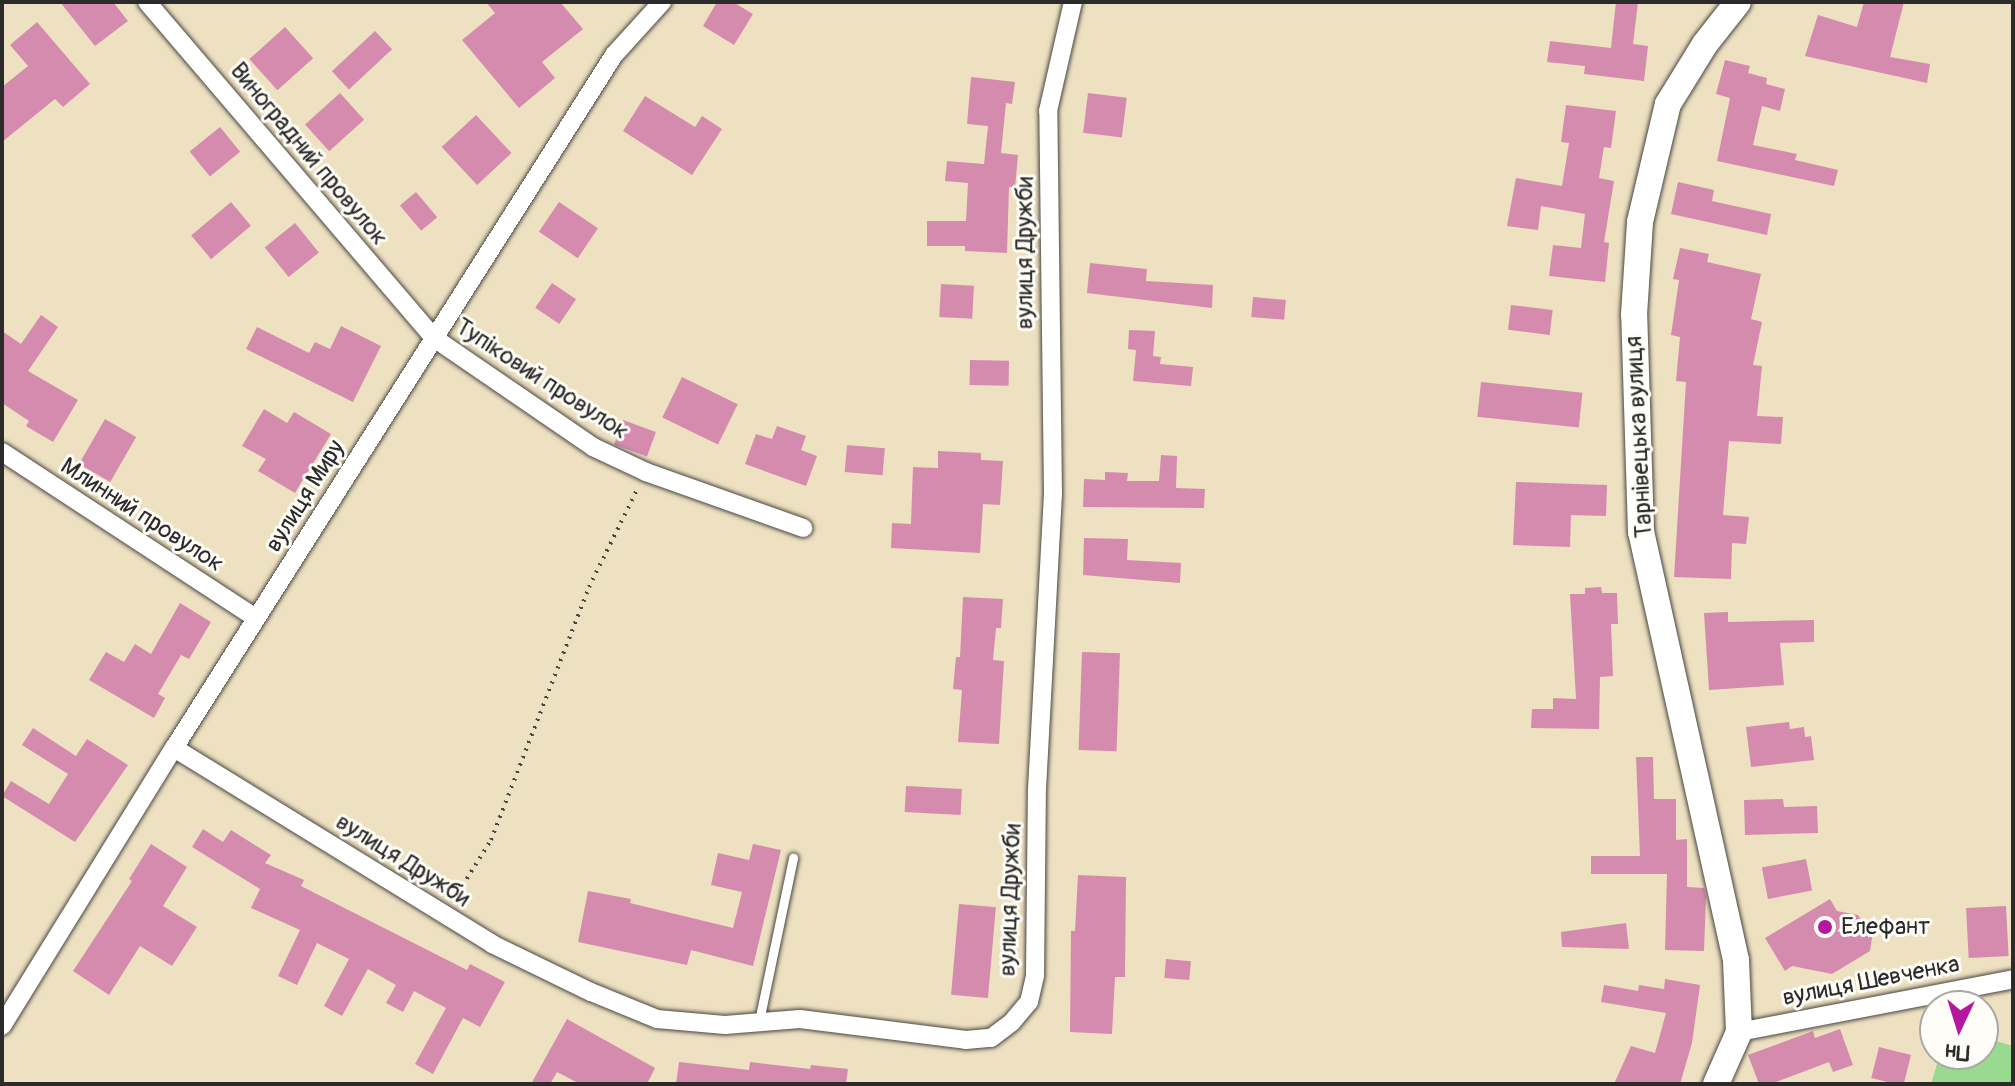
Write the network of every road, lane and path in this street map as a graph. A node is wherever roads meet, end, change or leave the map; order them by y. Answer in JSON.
{"nodes":[{"id":1,"x":147,"y":2,"type":"edge"},
{"id":2,"x":662,"y":2,"type":"edge"},
{"id":3,"x":1073,"y":2,"type":"edge"},
{"id":4,"x":1738,"y":2,"type":"edge"},
{"id":5,"x":434,"y":338,"type":"junction"},
{"id":6,"x":2,"y":452,"type":"edge"},
{"id":7,"x":646,"y":472,"type":"junction"},
{"id":8,"x":803,"y":528,"type":"dead end"},
{"id":9,"x":256,"y":618,"type":"junction"},
{"id":10,"x":174,"y":748,"type":"junction"},
{"id":11,"x":793,"y":858,"type":"dead end"},
{"id":12,"x":445,"y":914,"type":"junction"},
{"id":13,"x":2013,"y":979,"type":"edge"},
{"id":14,"x":759,"y":1021,"type":"junction"},
{"id":15,"x":2,"y":1026,"type":"edge"},
{"id":16,"x":1739,"y":1032,"type":"junction"},
{"id":17,"x":1716,"y":1084,"type":"edge"}],
"edges":[{"from":1,"to":5,"type":"street","name":"Виноградний провулок"},
{"from":2,"to":5,"type":"street","name":"вулиця Миру"},
{"from":3,"to":14,"type":"street","name":"вулиця Дружби"},
{"from":4,"to":16,"type":"street","name":"Тарнівецька вулиця"},
{"from":5,"to":7,"type":"street","name":"Тупіковий провулок"},
{"from":5,"to":9,"type":"street","name":"вулиця Миру"},
{"from":6,"to":9,"type":"street","name":"Млинний провулок"},
{"from":7,"to":8,"type":"street","name":"Тупіковий провулок"},
{"from":7,"to":12,"type":"path"},
{"from":9,"to":10,"type":"street","name":"вулиця Миру"},
{"from":10,"to":12,"type":"street","name":"вулиця Дружби"},
{"from":10,"to":15,"type":"street","name":"вулиця Миру"},
{"from":11,"to":14,"type":"lane"},
{"from":12,"to":14,"type":"street","name":"вулиця Дружби"},
{"from":13,"to":16,"type":"street","name":"вулиця Шевченка"},
{"from":16,"to":17,"type":"street"}]}
